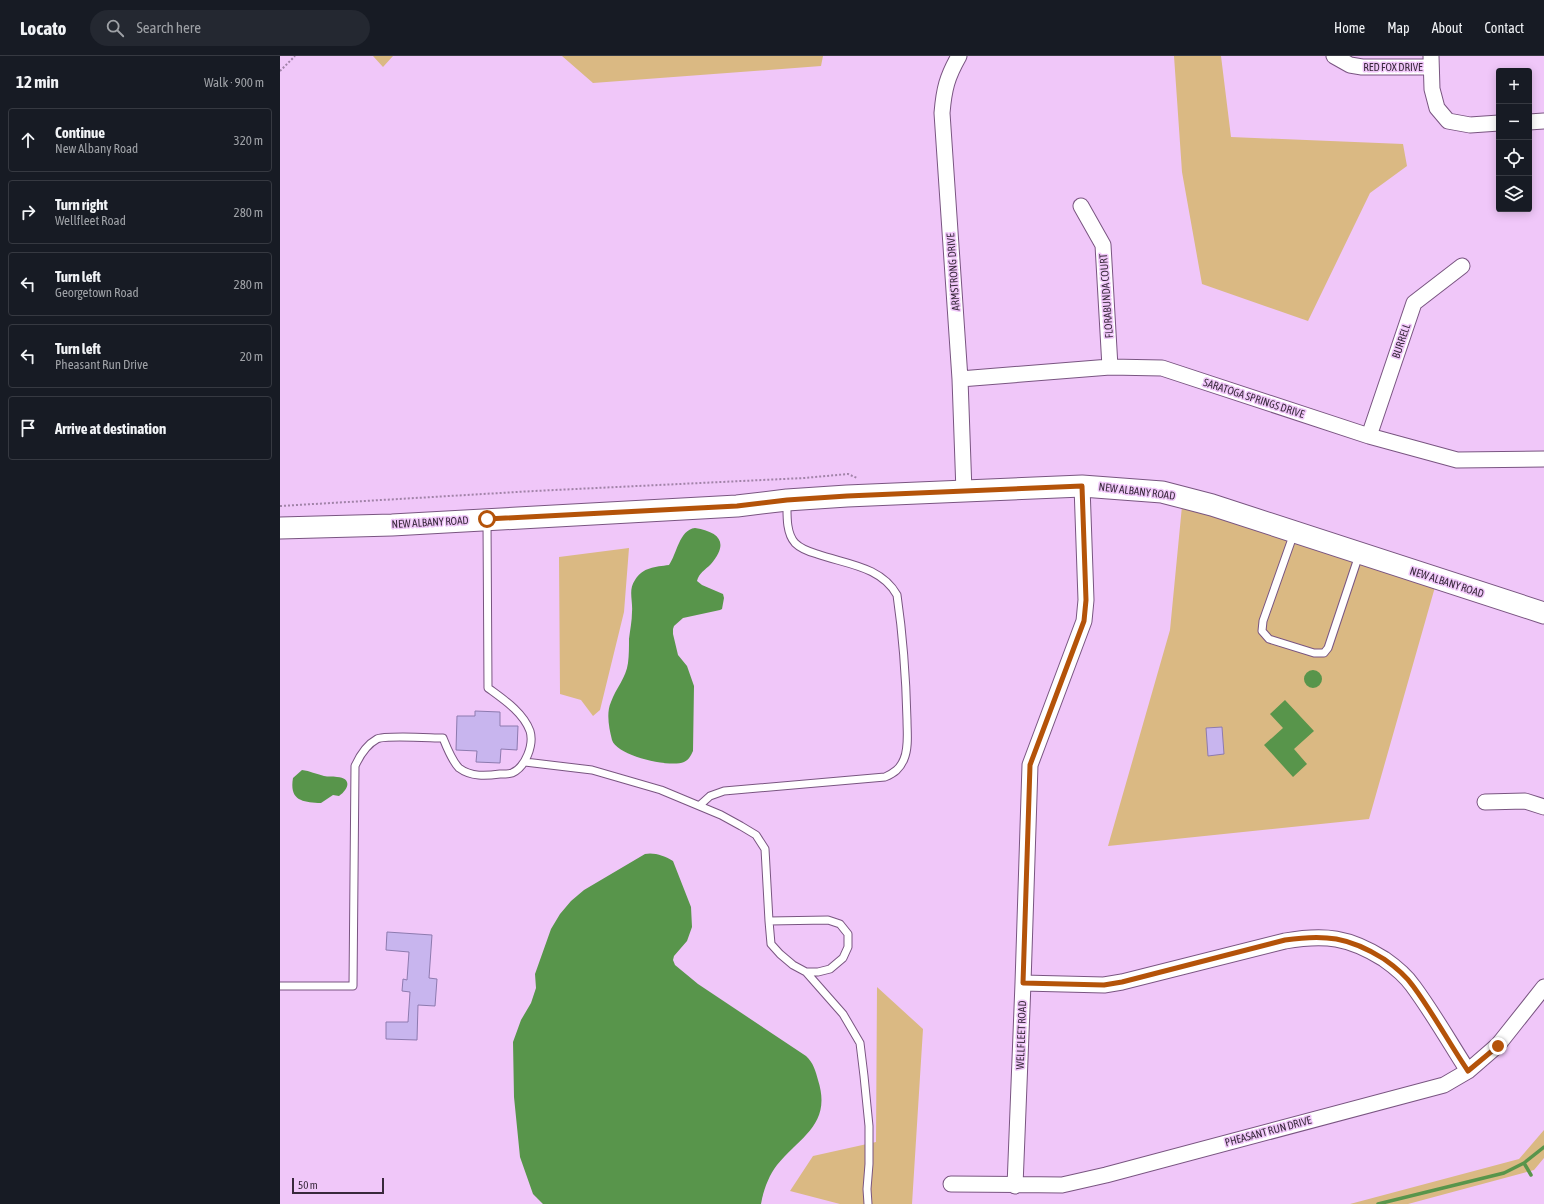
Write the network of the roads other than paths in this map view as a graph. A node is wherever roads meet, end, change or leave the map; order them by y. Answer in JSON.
{"nodes":[{"id":1,"x":959,"y":56,"type":"edge"},
{"id":2,"x":1334,"y":56,"type":"edge"},
{"id":3,"x":1431,"y":61,"type":"edge"},
{"id":4,"x":1544,"y":121,"type":"edge"},
{"id":5,"x":1532,"y":122,"type":"edge"},
{"id":6,"x":1496,"y":123,"type":"edge"},
{"id":7,"x":1081,"y":206,"type":"dead end"},
{"id":8,"x":1462,"y":266,"type":"dead end"},
{"id":9,"x":1110,"y":367,"type":"junction"},
{"id":10,"x":960,"y":378,"type":"junction"},
{"id":11,"x":1369,"y":436,"type":"junction"},
{"id":12,"x":1544,"y":458,"type":"edge"},
{"id":13,"x":1082,"y":486,"type":"junction"},
{"id":14,"x":964,"y":492,"type":"junction"},
{"id":15,"x":787,"y":500,"type":"junction"},
{"id":16,"x":487,"y":519,"type":"junction"},
{"id":17,"x":280,"y":528,"type":"edge"},
{"id":18,"x":1295,"y":532,"type":"junction"},
{"id":19,"x":1359,"y":553,"type":"junction"},
{"id":20,"x":1544,"y":613,"type":"edge"},
{"id":21,"x":525,"y":762,"type":"junction"},
{"id":22,"x":1485,"y":802,"type":"dead end"},
{"id":23,"x":700,"y":805,"type":"junction"},
{"id":24,"x":1544,"y":808,"type":"edge"},
{"id":25,"x":769,"y":921,"type":"junction"},
{"id":26,"x":806,"y":972,"type":"junction"},
{"id":27,"x":1023,"y":983,"type":"junction"},
{"id":28,"x":280,"y":986,"type":"edge"},
{"id":29,"x":1544,"y":987,"type":"edge"},
{"id":30,"x":1468,"y":1071,"type":"junction"},
{"id":31,"x":951,"y":1184,"type":"dead end"},
{"id":32,"x":1015,"y":1186,"type":"junction"},
{"id":33,"x":868,"y":1204,"type":"edge"}],
"edges":[{"from":1,"to":10,"type":"street","name":"ARMSTRONG DRIVE"},
{"from":2,"to":3,"type":"street","name":"RED FOX DRIVE"},
{"from":3,"to":6,"type":"street","name":"RED FOX DRIVE"},
{"from":4,"to":5,"type":"street"},
{"from":7,"to":9,"type":"street","name":"FLORABUNDA COURT"},
{"from":8,"to":11,"type":"street","name":"BURRELL"},
{"from":9,"to":10,"type":"street","name":"SARATOGA SPRINGS DRIVE"},
{"from":9,"to":11,"type":"street","name":"SARATOGA SPRINGS DRIVE"},
{"from":10,"to":14,"type":"street","name":"ARMSTRONG DRIVE"},
{"from":11,"to":12,"type":"street","name":"SARATOGA SPRINGS DRIVE"},
{"from":13,"to":14,"type":"street","name":"NEW ALBANY ROAD"},
{"from":13,"to":18,"type":"street","name":"NEW ALBANY ROAD"},
{"from":13,"to":27,"type":"street","name":"WELLFLEET ROAD"},
{"from":14,"to":15,"type":"street","name":"NEW ALBANY ROAD"},
{"from":15,"to":16,"type":"street","name":"NEW ALBANY ROAD"},
{"from":15,"to":23,"type":"lane"},
{"from":16,"to":17,"type":"street","name":"NEW ALBANY ROAD"},
{"from":16,"to":21,"type":"lane"},
{"from":18,"to":19,"type":"street","name":"NEW ALBANY ROAD"},
{"from":18,"to":19,"type":"lane"},
{"from":19,"to":20,"type":"street","name":"NEW ALBANY ROAD"},
{"from":21,"to":23,"type":"lane"},
{"from":21,"to":28,"type":"lane"},
{"from":22,"to":24,"type":"street"},
{"from":23,"to":25,"type":"lane"},
{"from":25,"to":26,"type":"lane"},
{"from":25,"to":26,"type":"lane"},
{"from":26,"to":33,"type":"lane"},
{"from":27,"to":30,"type":"street"},
{"from":27,"to":32,"type":"street","name":"WELLFLEET ROAD"},
{"from":29,"to":30,"type":"street","name":"PHEASANT RUN DRIVE"},
{"from":30,"to":32,"type":"street","name":"PHEASANT RUN DRIVE"},
{"from":31,"to":32,"type":"street","name":"PHEASANT RUN DRIVE"}]}
